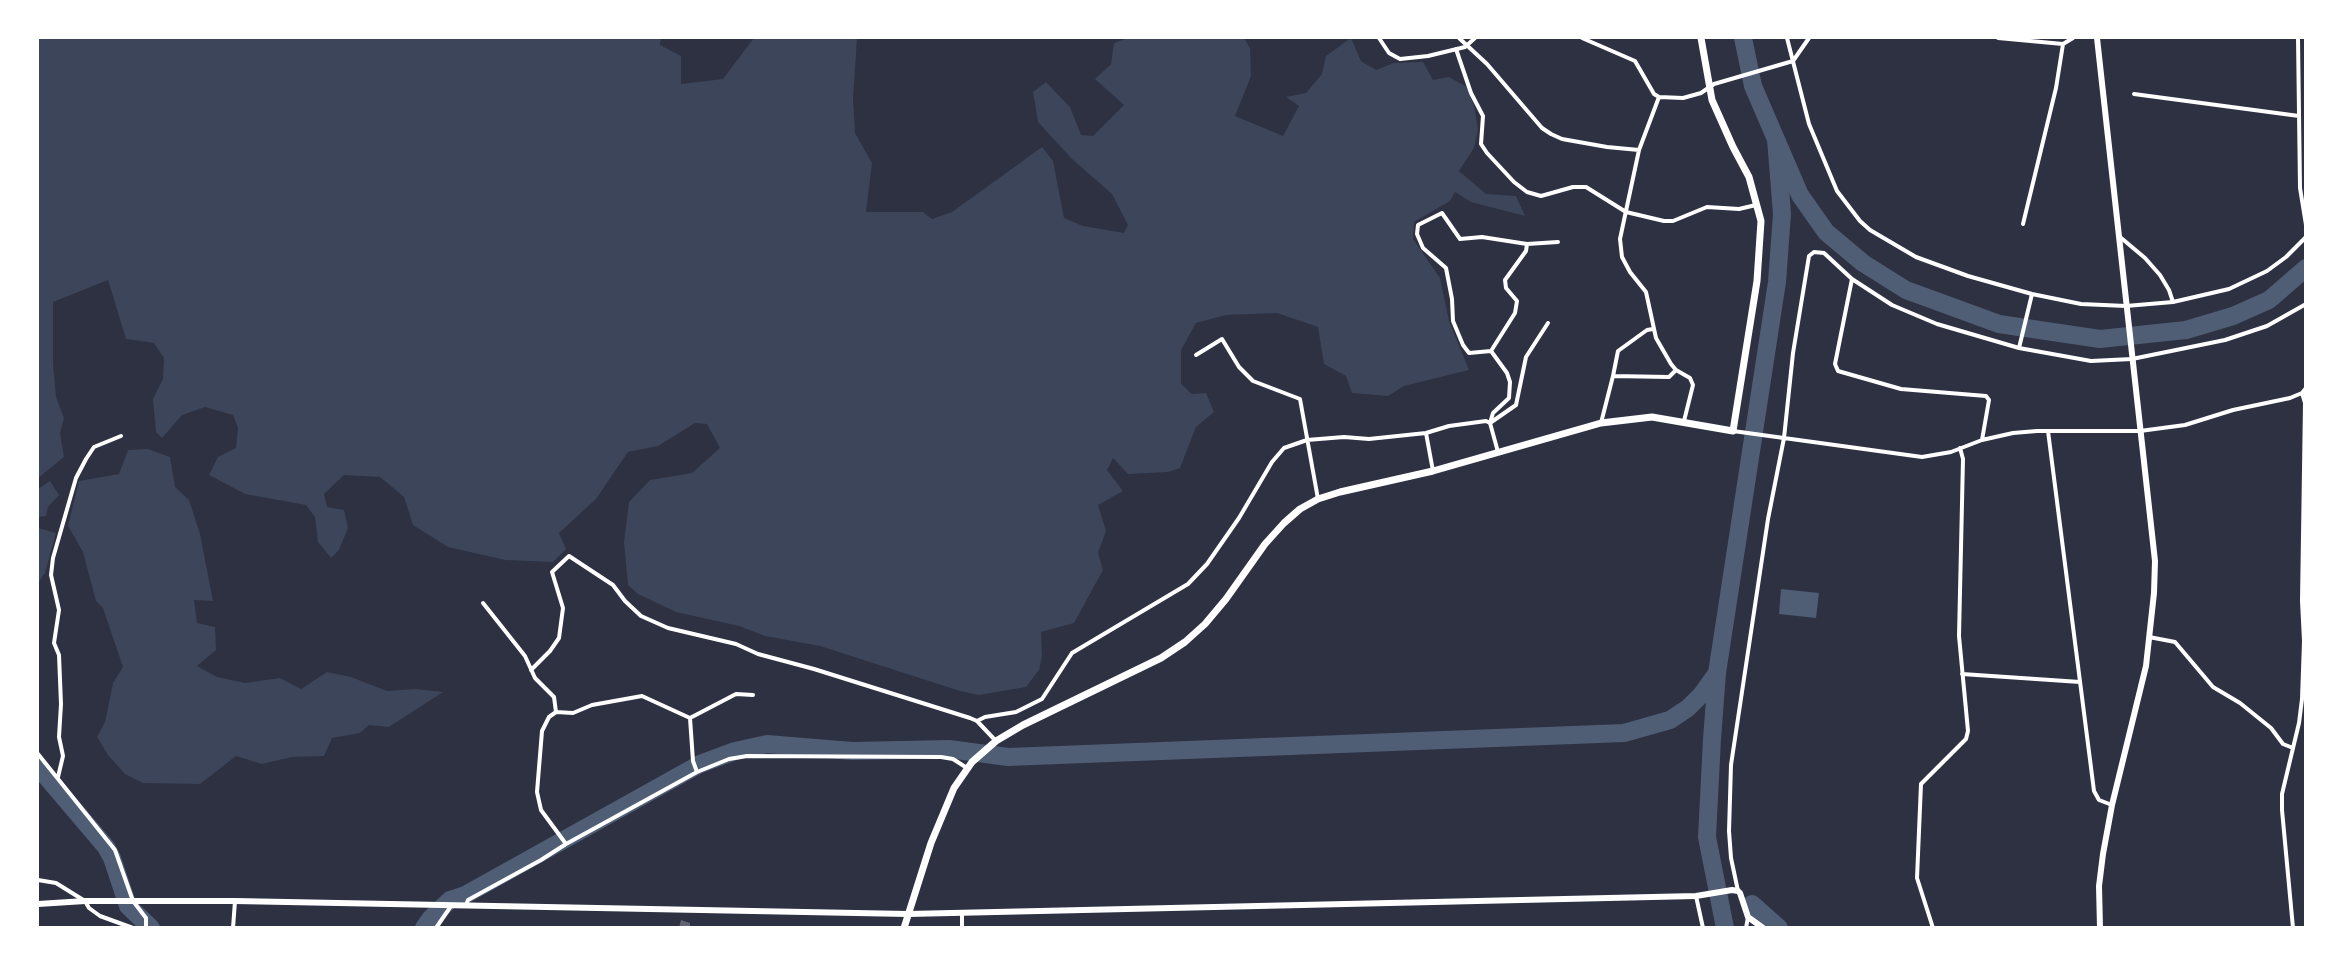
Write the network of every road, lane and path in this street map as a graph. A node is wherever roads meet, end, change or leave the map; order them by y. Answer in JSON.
{"nodes":[{"id":1,"x":1379,"y":38,"type":"edge"},
{"id":2,"x":1459,"y":38,"type":"edge"},
{"id":3,"x":1475,"y":38,"type":"edge"},
{"id":4,"x":1582,"y":38,"type":"edge"},
{"id":5,"x":1701,"y":38,"type":"edge"},
{"id":6,"x":1787,"y":38,"type":"edge"},
{"id":7,"x":1809,"y":38,"type":"edge"},
{"id":8,"x":1998,"y":38,"type":"edge"},
{"id":9,"x":2073,"y":38,"type":"edge"},
{"id":10,"x":2097,"y":38,"type":"edge"},
{"id":11,"x":2298,"y":38,"type":"edge"},
{"id":12,"x":2063,"y":44,"type":"junction"},
{"id":13,"x":1469,"y":45,"type":"junction"},
{"id":14,"x":1456,"y":49,"type":"junction"},
{"id":15,"x":1791,"y":62,"type":"junction"},
{"id":16,"x":1711,"y":86,"type":"junction"},
{"id":17,"x":2134,"y":94,"type":"dead end"},
{"id":18,"x":1659,"y":97,"type":"junction"},
{"id":19,"x":2299,"y":116,"type":"junction"},
{"id":20,"x":1639,"y":150,"type":"junction"},
{"id":21,"x":1758,"y":205,"type":"junction"},
{"id":22,"x":1626,"y":212,"type":"junction"},
{"id":23,"x":2023,"y":224,"type":"dead end"},
{"id":24,"x":2306,"y":225,"type":"edge"},
{"id":25,"x":2117,"y":235,"type":"junction"},
{"id":26,"x":2306,"y":237,"type":"edge"},
{"id":27,"x":1558,"y":242,"type":"dead end"},
{"id":28,"x":1527,"y":244,"type":"junction"},
{"id":29,"x":1852,"y":279,"type":"junction"},
{"id":30,"x":2032,"y":294,"type":"junction"},
{"id":31,"x":2173,"y":302,"type":"junction"},
{"id":32,"x":2306,"y":304,"type":"edge"},
{"id":33,"x":2126,"y":309,"type":"junction"},
{"id":34,"x":1548,"y":323,"type":"dead end"},
{"id":35,"x":1653,"y":329,"type":"junction"},
{"id":36,"x":2020,"y":346,"type":"junction"},
{"id":37,"x":1491,"y":351,"type":"junction"},
{"id":38,"x":1196,"y":355,"type":"dead end"},
{"id":39,"x":2132,"y":357,"type":"junction"},
{"id":40,"x":1676,"y":370,"type":"junction"},
{"id":41,"x":1613,"y":376,"type":"junction"},
{"id":42,"x":2304,"y":390,"type":"edge"},
{"id":43,"x":1684,"y":421,"type":"junction"},
{"id":44,"x":1490,"y":423,"type":"junction"},
{"id":45,"x":1601,"y":423,"type":"junction"},
{"id":46,"x":1735,"y":431,"type":"junction"},
{"id":47,"x":2048,"y":431,"type":"junction"},
{"id":48,"x":2140,"y":431,"type":"junction"},
{"id":49,"x":1426,"y":433,"type":"junction"},
{"id":50,"x":121,"y":436,"type":"dead end"},
{"id":51,"x":1782,"y":438,"type":"junction"},
{"id":52,"x":1307,"y":440,"type":"junction"},
{"id":53,"x":1983,"y":440,"type":"junction"},
{"id":54,"x":1960,"y":448,"type":"junction"},
{"id":55,"x":1498,"y":453,"type":"junction"},
{"id":56,"x":1433,"y":471,"type":"junction"},
{"id":57,"x":1318,"y":499,"type":"junction"},
{"id":58,"x":483,"y":603,"type":"dead end"},
{"id":59,"x":2149,"y":637,"type":"junction"},
{"id":60,"x":531,"y":670,"type":"junction"},
{"id":61,"x":1962,"y":674,"type":"junction"},
{"id":62,"x":2080,"y":682,"type":"junction"},
{"id":63,"x":753,"y":695,"type":"dead end"},
{"id":64,"x":556,"y":712,"type":"junction"},
{"id":65,"x":690,"y":718,"type":"junction"},
{"id":66,"x":977,"y":721,"type":"junction"},
{"id":67,"x":993,"y":743,"type":"junction"},
{"id":68,"x":2293,"y":748,"type":"junction"},
{"id":69,"x":38,"y":753,"type":"edge"},
{"id":70,"x":967,"y":768,"type":"junction"},
{"id":71,"x":697,"y":772,"type":"junction"},
{"id":72,"x":58,"y":777,"type":"junction"},
{"id":73,"x":2112,"y":805,"type":"junction"},
{"id":74,"x":566,"y":844,"type":"junction"},
{"id":75,"x":38,"y":880,"type":"edge"},
{"id":76,"x":1735,"y":890,"type":"junction"},
{"id":77,"x":1698,"y":896,"type":"junction"},
{"id":78,"x":85,"y":901,"type":"junction"},
{"id":79,"x":128,"y":901,"type":"junction"},
{"id":80,"x":235,"y":901,"type":"junction"},
{"id":81,"x":38,"y":904,"type":"edge"},
{"id":82,"x":451,"y":905,"type":"junction"},
{"id":83,"x":466,"y":905,"type":"junction"},
{"id":84,"x":962,"y":912,"type":"junction"},
{"id":85,"x":908,"y":914,"type":"junction"},
{"id":86,"x":1748,"y":917,"type":"junction"},
{"id":87,"x":133,"y":927,"type":"edge"},
{"id":88,"x":146,"y":927,"type":"edge"},
{"id":89,"x":232,"y":927,"type":"edge"},
{"id":90,"x":436,"y":927,"type":"edge"},
{"id":91,"x":904,"y":927,"type":"edge"},
{"id":92,"x":962,"y":927,"type":"edge"},
{"id":93,"x":1703,"y":927,"type":"edge"},
{"id":94,"x":1746,"y":927,"type":"edge"},
{"id":95,"x":1763,"y":927,"type":"edge"},
{"id":96,"x":1933,"y":927,"type":"edge"},
{"id":97,"x":2100,"y":927,"type":"edge"},
{"id":98,"x":2293,"y":927,"type":"edge"}],
"edges":[{"from":1,"to":14,"type":"street"},
{"from":2,"to":13,"type":"street"},
{"from":3,"to":13,"type":"street"},
{"from":4,"to":18,"type":"street"},
{"from":5,"to":16,"type":"main road"},
{"from":6,"to":15,"type":"street"},
{"from":7,"to":15,"type":"street"},
{"from":8,"to":12,"type":"street"},
{"from":9,"to":12,"type":"street"},
{"from":10,"to":25,"type":"main road"},
{"from":11,"to":19,"type":"street"},
{"from":12,"to":23,"type":"street"},
{"from":13,"to":14,"type":"street"},
{"from":13,"to":20,"type":"street"},
{"from":14,"to":22,"type":"street"},
{"from":15,"to":16,"type":"street"},
{"from":15,"to":30,"type":"street"},
{"from":16,"to":18,"type":"street"},
{"from":16,"to":21,"type":"main road"},
{"from":17,"to":19,"type":"street"},
{"from":18,"to":20,"type":"street"},
{"from":19,"to":24,"type":"street"},
{"from":20,"to":22,"type":"street"},
{"from":21,"to":22,"type":"street"},
{"from":21,"to":46,"type":"main road"},
{"from":22,"to":35,"type":"street"},
{"from":25,"to":31,"type":"street"},
{"from":25,"to":33,"type":"main road"},
{"from":26,"to":31,"type":"street"},
{"from":27,"to":28,"type":"street"},
{"from":28,"to":37,"type":"street"},
{"from":28,"to":37,"type":"street"},
{"from":29,"to":36,"type":"street"},
{"from":29,"to":51,"type":"street"},
{"from":29,"to":53,"type":"street"},
{"from":30,"to":33,"type":"street"},
{"from":30,"to":36,"type":"street"},
{"from":31,"to":33,"type":"street"},
{"from":32,"to":39,"type":"street"},
{"from":33,"to":39,"type":"main road"},
{"from":34,"to":44,"type":"street"},
{"from":35,"to":40,"type":"street"},
{"from":35,"to":41,"type":"street"},
{"from":36,"to":39,"type":"street"},
{"from":37,"to":44,"type":"street"},
{"from":38,"to":52,"type":"street"},
{"from":39,"to":48,"type":"main road"},
{"from":40,"to":41,"type":"street"},
{"from":40,"to":43,"type":"street"},
{"from":41,"to":45,"type":"street"},
{"from":42,"to":48,"type":"street"},
{"from":42,"to":68,"type":"street"},
{"from":43,"to":45,"type":"main road"},
{"from":43,"to":46,"type":"main road"},
{"from":44,"to":49,"type":"street"},
{"from":44,"to":55,"type":"street"},
{"from":45,"to":55,"type":"main road"},
{"from":46,"to":51,"type":"street"},
{"from":47,"to":48,"type":"street"},
{"from":47,"to":53,"type":"street"},
{"from":47,"to":62,"type":"street"},
{"from":48,"to":59,"type":"main road"},
{"from":49,"to":52,"type":"street"},
{"from":49,"to":56,"type":"street"},
{"from":50,"to":72,"type":"street"},
{"from":51,"to":54,"type":"street"},
{"from":51,"to":76,"type":"street"},
{"from":52,"to":57,"type":"street"},
{"from":52,"to":66,"type":"street"},
{"from":53,"to":54,"type":"street"},
{"from":54,"to":61,"type":"street"},
{"from":55,"to":56,"type":"main road"},
{"from":56,"to":57,"type":"main road"},
{"from":57,"to":67,"type":"main road"},
{"from":58,"to":60,"type":"street"},
{"from":59,"to":68,"type":"street"},
{"from":59,"to":73,"type":"main road"},
{"from":60,"to":64,"type":"street"},
{"from":60,"to":66,"type":"street"},
{"from":61,"to":62,"type":"street"},
{"from":61,"to":96,"type":"street"},
{"from":62,"to":73,"type":"street"},
{"from":63,"to":65,"type":"street"},
{"from":64,"to":65,"type":"street"},
{"from":64,"to":74,"type":"street"},
{"from":65,"to":71,"type":"street"},
{"from":66,"to":67,"type":"street"},
{"from":67,"to":70,"type":"main road"},
{"from":68,"to":98,"type":"street"},
{"from":69,"to":72,"type":"street"},
{"from":70,"to":71,"type":"street"},
{"from":70,"to":85,"type":"main road"},
{"from":71,"to":74,"type":"street"},
{"from":72,"to":79,"type":"street"},
{"from":73,"to":97,"type":"main road"},
{"from":74,"to":83,"type":"street"},
{"from":75,"to":78,"type":"street"},
{"from":76,"to":77,"type":"main road"},
{"from":76,"to":86,"type":"main road"},
{"from":77,"to":84,"type":"main road"},
{"from":77,"to":93,"type":"street"},
{"from":78,"to":79,"type":"main road"},
{"from":78,"to":81,"type":"main road"},
{"from":78,"to":87,"type":"street"},
{"from":79,"to":80,"type":"main road"},
{"from":79,"to":88,"type":"street"},
{"from":80,"to":82,"type":"main road"},
{"from":80,"to":89,"type":"street"},
{"from":82,"to":83,"type":"main road"},
{"from":82,"to":90,"type":"street"},
{"from":83,"to":85,"type":"main road"},
{"from":84,"to":85,"type":"main road"},
{"from":84,"to":92,"type":"street"},
{"from":85,"to":91,"type":"main road"},
{"from":86,"to":94,"type":"street"},
{"from":86,"to":95,"type":"main road"}]}
